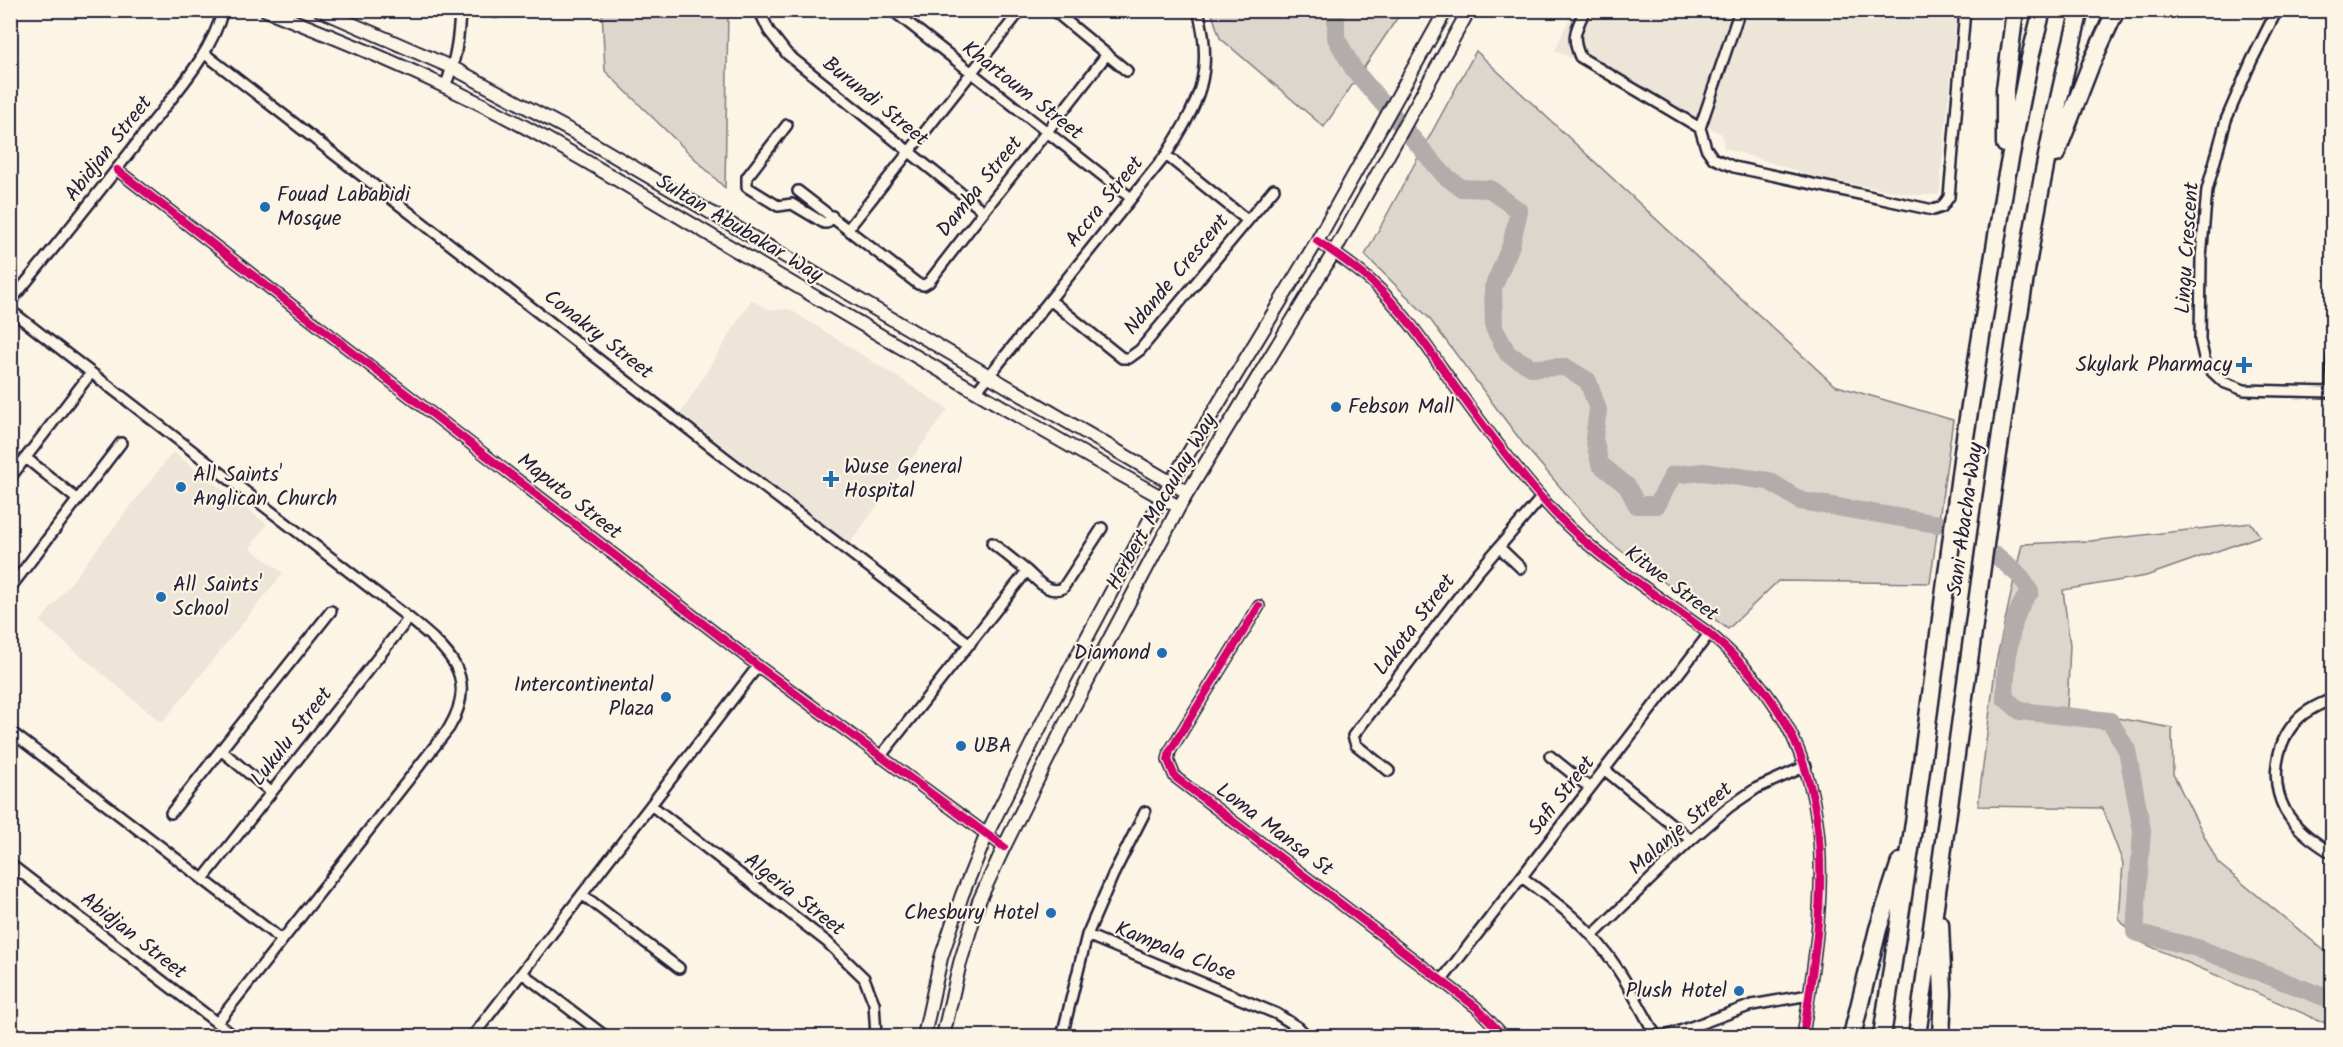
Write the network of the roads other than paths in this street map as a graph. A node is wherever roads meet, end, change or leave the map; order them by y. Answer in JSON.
{"nodes":[{"id":1,"x":223,"y":10,"type":"edge"},
{"id":2,"x":266,"y":10,"type":"edge"},
{"id":3,"x":320,"y":10,"type":"edge"},
{"id":4,"x":460,"y":10,"type":"edge"},
{"id":5,"x":759,"y":10,"type":"edge"},
{"id":6,"x":891,"y":10,"type":"edge"},
{"id":7,"x":1021,"y":10,"type":"edge"},
{"id":8,"x":1053,"y":10,"type":"edge"},
{"id":9,"x":1198,"y":10,"type":"edge"},
{"id":10,"x":1446,"y":10,"type":"edge"},
{"id":11,"x":1469,"y":10,"type":"edge"},
{"id":12,"x":1585,"y":10,"type":"edge"},
{"id":13,"x":1740,"y":10,"type":"edge"},
{"id":14,"x":1965,"y":10,"type":"edge"},
{"id":15,"x":2015,"y":10,"type":"edge"},
{"id":16,"x":2042,"y":10,"type":"edge"},
{"id":17,"x":2080,"y":10,"type":"edge"},
{"id":18,"x":2116,"y":10,"type":"edge"},
{"id":19,"x":2277,"y":10,"type":"edge"},
{"id":20,"x":205,"y":54,"type":"junction"},
{"id":21,"x":1107,"y":54,"type":"junction"},
{"id":22,"x":453,"y":68,"type":"junction"},
{"id":23,"x":1127,"y":70,"type":"dead end"},
{"id":24,"x":970,"y":74,"type":"junction"},
{"id":25,"x":445,"y":86,"type":"junction"},
{"id":26,"x":787,"y":125,"type":"dead end"},
{"id":27,"x":1700,"y":128,"type":"junction"},
{"id":28,"x":1047,"y":133,"type":"junction"},
{"id":29,"x":909,"y":152,"type":"junction"},
{"id":30,"x":1166,"y":155,"type":"junction"},
{"id":31,"x":117,"y":170,"type":"junction"},
{"id":32,"x":2006,"y":179,"type":"junction"},
{"id":33,"x":1274,"y":189,"type":"dead end"},
{"id":34,"x":798,"y":190,"type":"dead end"},
{"id":35,"x":1131,"y":198,"type":"junction"},
{"id":36,"x":982,"y":210,"type":"junction"},
{"id":37,"x":2036,"y":214,"type":"junction"},
{"id":38,"x":832,"y":216,"type":"junction"},
{"id":39,"x":1247,"y":220,"type":"junction"},
{"id":40,"x":848,"y":229,"type":"junction"},
{"id":41,"x":1317,"y":241,"type":"junction"},
{"id":42,"x":1334,"y":252,"type":"junction"},
{"id":43,"x":1050,"y":300,"type":"junction"},
{"id":44,"x":10,"y":302,"type":"edge"},
{"id":45,"x":10,"y":310,"type":"edge"},
{"id":46,"x":2332,"y":357,"type":"edge"},
{"id":47,"x":91,"y":373,"type":"junction"},
{"id":48,"x":988,"y":377,"type":"junction"},
{"id":49,"x":976,"y":392,"type":"junction"},
{"id":50,"x":2332,"y":392,"type":"edge"},
{"id":51,"x":121,"y":443,"type":"dead end"},
{"id":52,"x":26,"y":458,"type":"junction"},
{"id":53,"x":10,"y":478,"type":"edge"},
{"id":54,"x":1170,"y":483,"type":"junction"},
{"id":55,"x":1187,"y":492,"type":"junction"},
{"id":56,"x":1161,"y":497,"type":"junction"},
{"id":57,"x":1541,"y":498,"type":"junction"},
{"id":58,"x":78,"y":501,"type":"junction"},
{"id":59,"x":1179,"y":507,"type":"junction"},
{"id":60,"x":1102,"y":528,"type":"dead end"},
{"id":61,"x":992,"y":543,"type":"dead end"},
{"id":62,"x":1499,"y":547,"type":"junction"},
{"id":63,"x":1521,"y":568,"type":"dead end"},
{"id":64,"x":1027,"y":571,"type":"junction"},
{"id":65,"x":10,"y":588,"type":"edge"},
{"id":66,"x":1259,"y":606,"type":"dead end"},
{"id":67,"x":330,"y":611,"type":"dead end"},
{"id":68,"x":410,"y":618,"type":"junction"},
{"id":69,"x":1709,"y":634,"type":"junction"},
{"id":70,"x":970,"y":644,"type":"junction"},
{"id":71,"x":758,"y":666,"type":"junction"},
{"id":72,"x":2332,"y":699,"type":"edge"},
{"id":73,"x":10,"y":731,"type":"edge"},
{"id":74,"x":222,"y":751,"type":"junction"},
{"id":75,"x":1550,"y":756,"type":"dead end"},
{"id":76,"x":880,"y":758,"type":"junction"},
{"id":77,"x":1806,"y":766,"type":"junction"},
{"id":78,"x":1605,"y":770,"type":"junction"},
{"id":79,"x":1389,"y":771,"type":"dead end"},
{"id":80,"x":1590,"y":788,"type":"junction"},
{"id":81,"x":271,"y":792,"type":"junction"},
{"id":82,"x":651,"y":805,"type":"junction"},
{"id":83,"x":1145,"y":812,"type":"dead end"},
{"id":84,"x":171,"y":813,"type":"dead end"},
{"id":85,"x":1915,"y":816,"type":"junction"},
{"id":86,"x":986,"y":836,"type":"junction"},
{"id":87,"x":1690,"y":840,"type":"junction"},
{"id":88,"x":1004,"y":847,"type":"junction"},
{"id":89,"x":2332,"y":853,"type":"edge"},
{"id":90,"x":10,"y":864,"type":"edge"},
{"id":91,"x":1522,"y":877,"type":"junction"},
{"id":92,"x":203,"y":879,"type":"junction"},
{"id":93,"x":1938,"y":885,"type":"junction"},
{"id":94,"x":583,"y":895,"type":"junction"},
{"id":95,"x":1087,"y":935,"type":"junction"},
{"id":96,"x":1592,"y":936,"type":"junction"},
{"id":97,"x":282,"y":940,"type":"junction"},
{"id":98,"x":679,"y":968,"type":"dead end"},
{"id":99,"x":522,"y":973,"type":"junction"},
{"id":100,"x":1442,"y":980,"type":"junction"},
{"id":101,"x":1809,"y":995,"type":"junction"},
{"id":102,"x":217,"y":1023,"type":"junction"},
{"id":103,"x":234,"y":1036,"type":"edge"},
{"id":104,"x":473,"y":1036,"type":"edge"},
{"id":105,"x":605,"y":1036,"type":"edge"},
{"id":106,"x":876,"y":1036,"type":"edge"},
{"id":107,"x":924,"y":1036,"type":"edge"},
{"id":108,"x":944,"y":1036,"type":"edge"},
{"id":109,"x":1062,"y":1036,"type":"edge"},
{"id":110,"x":1307,"y":1036,"type":"edge"},
{"id":111,"x":1504,"y":1036,"type":"edge"},
{"id":112,"x":1656,"y":1036,"type":"edge"},
{"id":113,"x":1666,"y":1036,"type":"edge"},
{"id":114,"x":1803,"y":1036,"type":"edge"},
{"id":115,"x":1852,"y":1036,"type":"edge"},
{"id":116,"x":1882,"y":1036,"type":"edge"},
{"id":117,"x":1917,"y":1036,"type":"edge"},
{"id":118,"x":1941,"y":1036,"type":"edge"}],
"edges":[{"from":1,"to":20,"type":"street","name":"Abidjan Street"},
{"from":2,"to":25,"type":"main road","name":"Sultan Abubakar Way"},
{"from":3,"to":22,"type":"main road","name":"Sultan Abubakar Way"},
{"from":4,"to":22,"type":"street"},
{"from":5,"to":29,"type":"street","name":"Burundi Street"},
{"from":6,"to":24,"type":"street","name":"Khartoum Street"},
{"from":7,"to":24,"type":"street"},
{"from":8,"to":21,"type":"street"},
{"from":9,"to":30,"type":"street","name":"Accra Street"},
{"from":10,"to":41,"type":"main road","name":"Herbert Macaulay Way"},
{"from":11,"to":42,"type":"main road","name":"Herbert Macaulay Way"},
{"from":12,"to":27,"type":"street"},
{"from":13,"to":27,"type":"street"},
{"from":14,"to":27,"type":"street"},
{"from":15,"to":32,"type":"highway"},
{"from":16,"to":32,"type":"highway","name":"Sani Abacha Way"},
{"from":17,"to":37,"type":"highway","name":"Sani Abacha Way"},
{"from":18,"to":37,"type":"highway"},
{"from":19,"to":50,"type":"street","name":"Lingu Crescent"},
{"from":20,"to":31,"type":"street","name":"Abidjan Street"},
{"from":20,"to":70,"type":"street","name":"Conakry Street"},
{"from":21,"to":23,"type":"street"},
{"from":21,"to":28,"type":"street","name":"Damba Street"},
{"from":22,"to":25,"type":"street"},
{"from":22,"to":48,"type":"main road","name":"Sultan Abubakar Way"},
{"from":24,"to":28,"type":"street","name":"Khartoum Street"},
{"from":24,"to":29,"type":"street"},
{"from":25,"to":49,"type":"main road","name":"Sultan Abubakar Way"},
{"from":26,"to":38,"type":"street"},
{"from":28,"to":35,"type":"street","name":"Khartoum Street"},
{"from":28,"to":36,"type":"street","name":"Damba Street"},
{"from":29,"to":36,"type":"street","name":"Burundi Street"},
{"from":29,"to":40,"type":"street"},
{"from":30,"to":35,"type":"street","name":"Accra Street"},
{"from":30,"to":39,"type":"street","name":"Ndande Crescent"},
{"from":31,"to":44,"type":"street","name":"Abidjan Street"},
{"from":31,"to":71,"type":"street","name":"Maputo Street"},
{"from":32,"to":85,"type":"highway","name":"Sani Abacha Way"},
{"from":33,"to":39,"type":"street","name":"Ndande Crescent"},
{"from":34,"to":38,"type":"street"},
{"from":35,"to":43,"type":"street","name":"Accra Street"},
{"from":36,"to":40,"type":"street","name":"Damba Street"},
{"from":37,"to":93,"type":"highway","name":"Sani Abacha Way"},
{"from":38,"to":40,"type":"street"},
{"from":39,"to":43,"type":"street","name":"Ndande Crescent"},
{"from":41,"to":42,"type":"street","name":"Kitwe Street"},
{"from":41,"to":54,"type":"main road","name":"Herbert Macaulay Way"},
{"from":42,"to":55,"type":"main road","name":"Herbert Macaulay Way"},
{"from":42,"to":57,"type":"street","name":"Kitwe Street"},
{"from":43,"to":48,"type":"street","name":"Accra Street"},
{"from":45,"to":47,"type":"street"},
{"from":46,"to":50,"type":"street"},
{"from":47,"to":52,"type":"street"},
{"from":47,"to":68,"type":"street"},
{"from":48,"to":49,"type":"street","name":"Accra Street"},
{"from":48,"to":54,"type":"main road","name":"Sultan Abubakar Way"},
{"from":49,"to":56,"type":"main road","name":"Sultan Abubakar Way"},
{"from":51,"to":58,"type":"street"},
{"from":52,"to":53,"type":"street"},
{"from":52,"to":58,"type":"street"},
{"from":54,"to":55,"type":"main road","name":"Sultan Abubakar Way"},
{"from":54,"to":56,"type":"main road","name":"Herbert Macaulay Way"},
{"from":55,"to":59,"type":"main road","name":"Herbert Macaulay Way"},
{"from":56,"to":59,"type":"main road","name":"Sultan Abubakar Way"},
{"from":56,"to":86,"type":"main road","name":"Herbert Macaulay Way"},
{"from":57,"to":62,"type":"street","name":"Lakota Street"},
{"from":57,"to":69,"type":"street","name":"Kitwe Street"},
{"from":58,"to":65,"type":"street"},
{"from":59,"to":88,"type":"main road","name":"Herbert Macaulay Way"},
{"from":60,"to":64,"type":"street"},
{"from":61,"to":64,"type":"street"},
{"from":62,"to":63,"type":"street"},
{"from":62,"to":79,"type":"street","name":"Lakota Street"},
{"from":64,"to":70,"type":"street"},
{"from":66,"to":100,"type":"street","name":"Loma Mansa St"},
{"from":67,"to":74,"type":"street"},
{"from":68,"to":81,"type":"street","name":"Lukulu Street"},
{"from":68,"to":97,"type":"street"},
{"from":69,"to":77,"type":"street","name":"Kitwe Street"},
{"from":69,"to":78,"type":"street","name":"Safi Street"},
{"from":70,"to":76,"type":"street"},
{"from":71,"to":76,"type":"street","name":"Maputo Street"},
{"from":71,"to":82,"type":"street"},
{"from":72,"to":89,"type":"street"},
{"from":73,"to":92,"type":"street"},
{"from":74,"to":81,"type":"street"},
{"from":74,"to":84,"type":"street"},
{"from":75,"to":80,"type":"street"},
{"from":76,"to":86,"type":"street","name":"Maputo Street"},
{"from":77,"to":87,"type":"street","name":"Malanje Street"},
{"from":77,"to":101,"type":"street","name":"Kitwe Street"},
{"from":78,"to":80,"type":"street","name":"Safi Street"},
{"from":78,"to":87,"type":"street"},
{"from":80,"to":91,"type":"street","name":"Safi Street"},
{"from":81,"to":92,"type":"street","name":"Lukulu Street"},
{"from":82,"to":94,"type":"street"},
{"from":82,"to":106,"type":"street","name":"Algeria Street"},
{"from":83,"to":95,"type":"street"},
{"from":85,"to":115,"type":"highway"},
{"from":85,"to":116,"type":"highway","name":"Sani Abacha Way"},
{"from":86,"to":88,"type":"street","name":"Maputo Street"},
{"from":86,"to":107,"type":"main road","name":"Herbert Macaulay Way"},
{"from":87,"to":96,"type":"street","name":"Malanje Street"},
{"from":88,"to":108,"type":"main road","name":"Herbert Macaulay Way"},
{"from":90,"to":102,"type":"street","name":"Abidjan Street"},
{"from":91,"to":96,"type":"street"},
{"from":91,"to":100,"type":"street","name":"Safi Street"},
{"from":92,"to":97,"type":"street"},
{"from":93,"to":117,"type":"highway","name":"Sani Abacha Way"},
{"from":93,"to":118,"type":"highway"},
{"from":94,"to":98,"type":"street"},
{"from":94,"to":99,"type":"street"},
{"from":95,"to":109,"type":"street","name":"Kampala Close"},
{"from":95,"to":110,"type":"street","name":"Kampala Close"},
{"from":96,"to":112,"type":"street"},
{"from":97,"to":102,"type":"street"},
{"from":99,"to":104,"type":"street"},
{"from":99,"to":105,"type":"street"},
{"from":100,"to":111,"type":"street","name":"Loma Mansa St"},
{"from":101,"to":113,"type":"street"},
{"from":101,"to":114,"type":"street","name":"Kitwe Street"},
{"from":102,"to":103,"type":"street","name":"Abidjan Street"}]}
